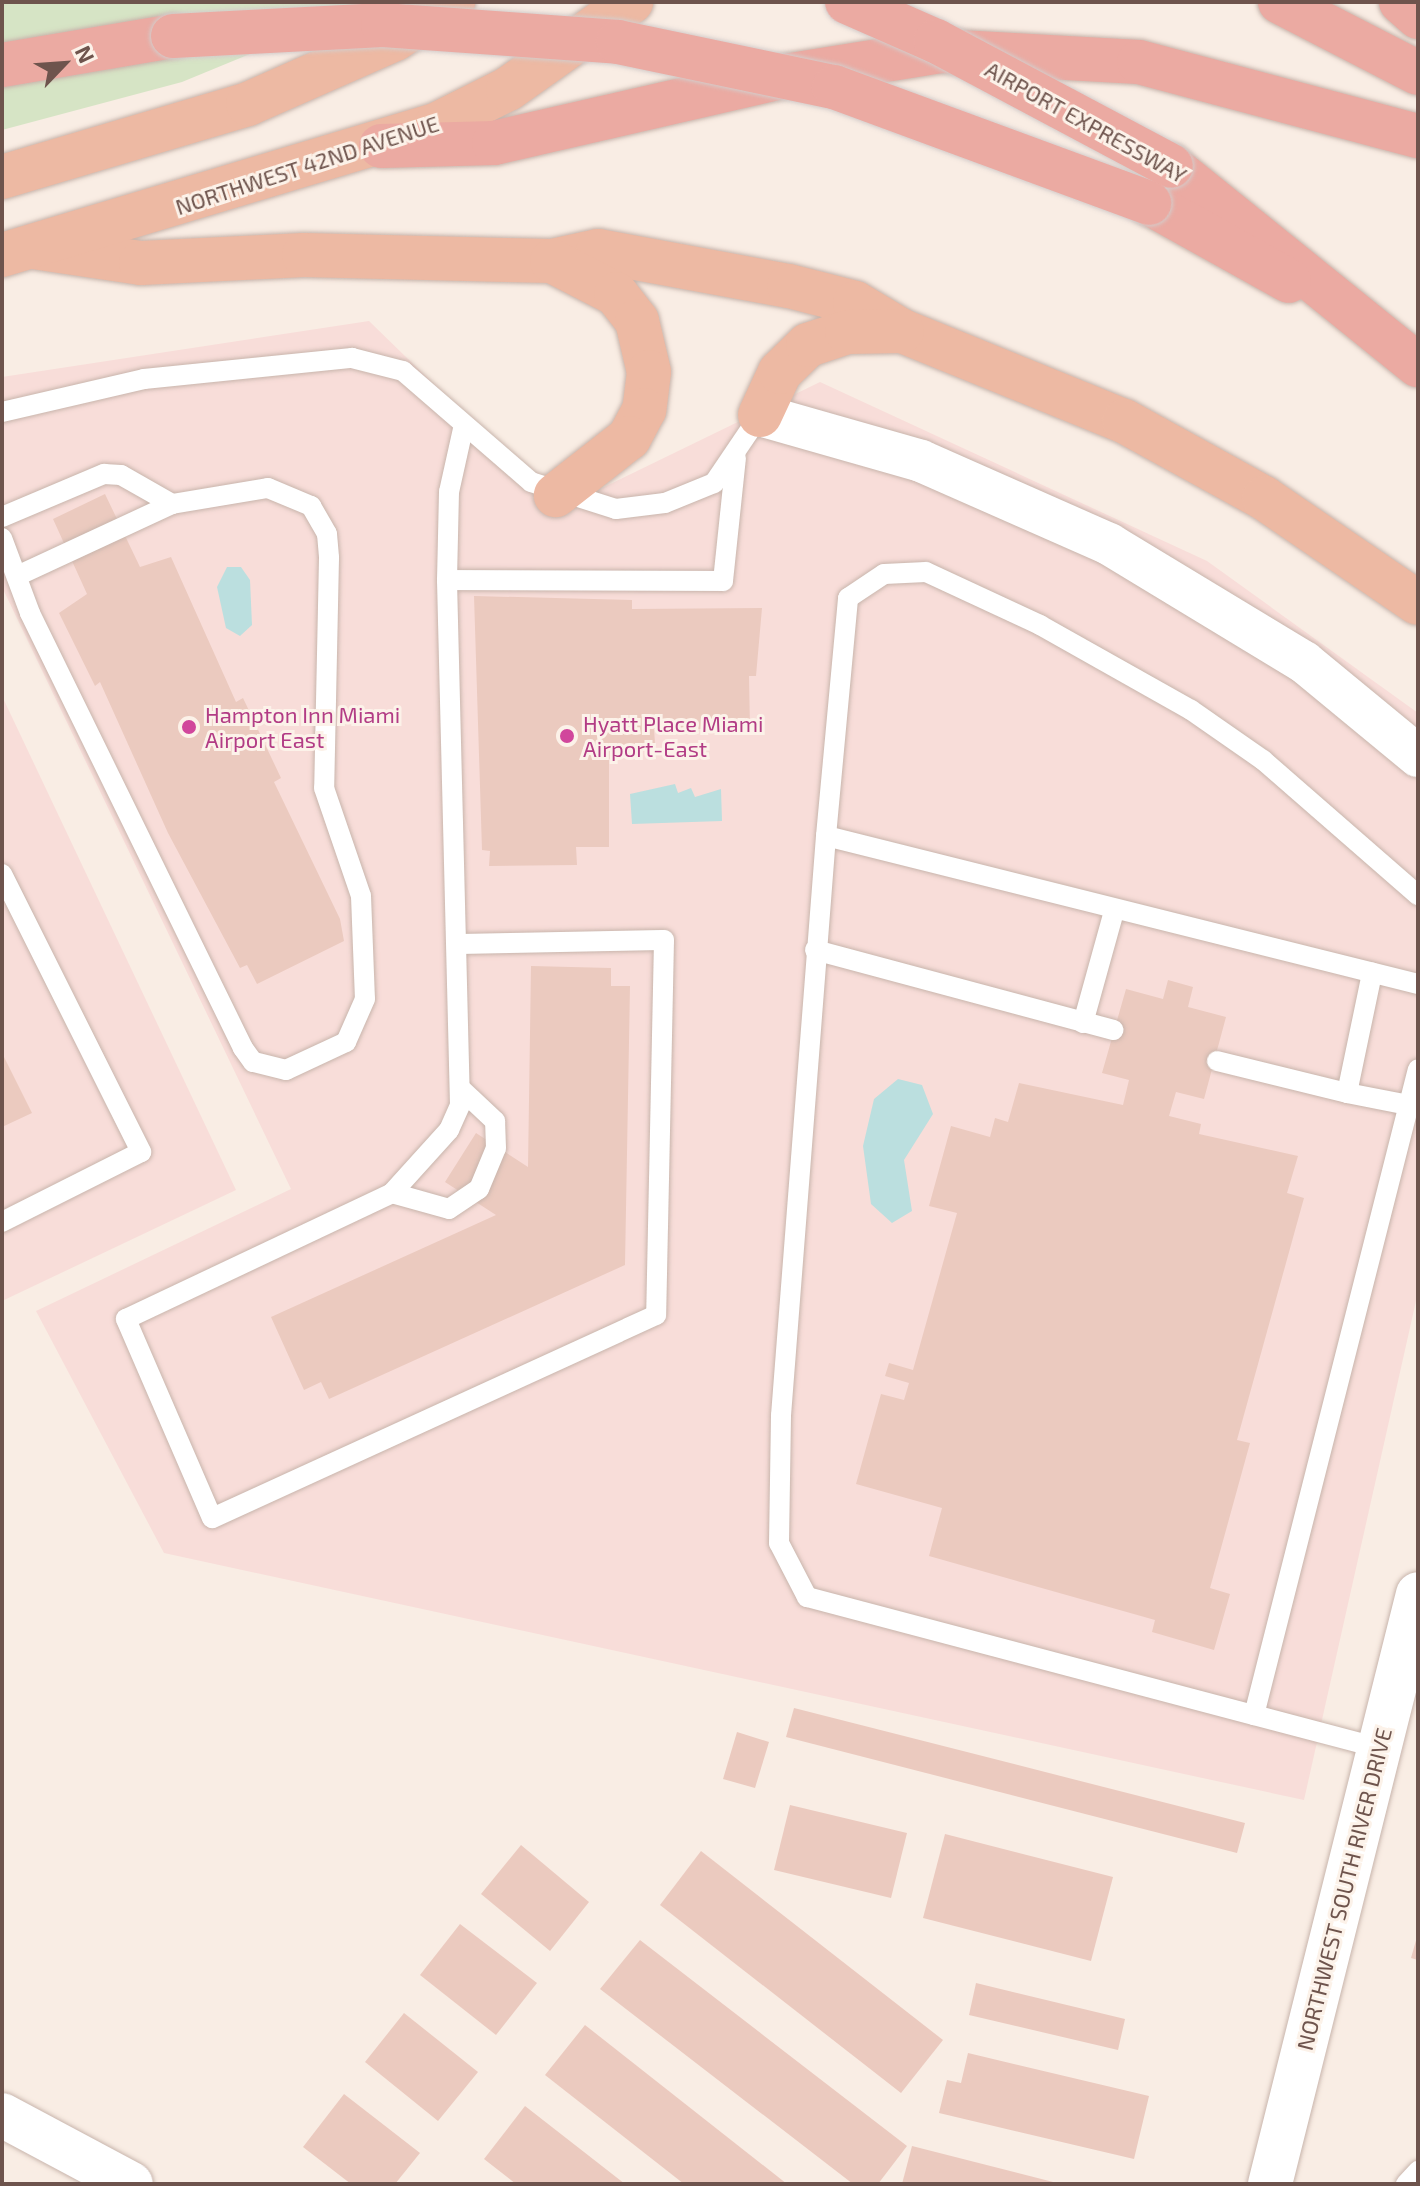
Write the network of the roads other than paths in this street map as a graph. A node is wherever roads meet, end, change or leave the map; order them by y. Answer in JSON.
{"nodes":[{"id":1,"x":453,"y":2,"type":"edge"},
{"id":2,"x":631,"y":2,"type":"edge"},
{"id":3,"x":847,"y":2,"type":"edge"},
{"id":4,"x":1280,"y":2,"type":"edge"},
{"id":5,"x":1401,"y":2,"type":"edge"},
{"id":6,"x":1418,"y":17,"type":"edge"},
{"id":7,"x":2,"y":65,"type":"edge"},
{"id":8,"x":1418,"y":73,"type":"edge"},
{"id":9,"x":1418,"y":136,"type":"edge"},
{"id":10,"x":381,"y":146,"type":"junction"},
{"id":11,"x":2,"y":177,"type":"edge"},
{"id":12,"x":18,"y":251,"type":"edge"},
{"id":13,"x":552,"y":261,"type":"junction"},
{"id":14,"x":902,"y":331,"type":"junction"},
{"id":15,"x":1405,"y":353,"type":"edge"},
{"id":16,"x":2,"y":412,"type":"edge"},
{"id":17,"x":760,"y":415,"type":"junction"},
{"id":18,"x":463,"y":429,"type":"junction"},
{"id":19,"x":736,"y":458,"type":"junction"},
{"id":20,"x":556,"y":495,"type":"junction"},
{"id":21,"x":172,"y":504,"type":"junction"},
{"id":22,"x":2,"y":517,"type":"edge"},
{"id":23,"x":2,"y":538,"type":"edge"},
{"id":24,"x":17,"y":576,"type":"junction"},
{"id":25,"x":447,"y":580,"type":"junction"},
{"id":26,"x":1418,"y":603,"type":"edge"},
{"id":27,"x":1418,"y":756,"type":"edge"},
{"id":28,"x":826,"y":836,"type":"junction"},
{"id":29,"x":2,"y":874,"type":"edge"},
{"id":30,"x":1418,"y":895,"type":"edge"},
{"id":31,"x":1114,"y":911,"type":"junction"},
{"id":32,"x":457,"y":944,"type":"junction"},
{"id":33,"x":815,"y":950,"type":"junction"},
{"id":34,"x":1372,"y":973,"type":"junction"},
{"id":35,"x":1418,"y":984,"type":"edge"},
{"id":36,"x":1083,"y":1023,"type":"junction"},
{"id":37,"x":1113,"y":1030,"type":"dead end"},
{"id":38,"x":1217,"y":1061,"type":"dead end"},
{"id":39,"x":1418,"y":1069,"type":"edge"},
{"id":40,"x":462,"y":1090,"type":"junction"},
{"id":41,"x":1347,"y":1093,"type":"junction"},
{"id":42,"x":1408,"y":1105,"type":"junction"},
{"id":43,"x":392,"y":1193,"type":"junction"},
{"id":44,"x":2,"y":1222,"type":"edge"},
{"id":45,"x":1418,"y":1594,"type":"edge"},
{"id":46,"x":1254,"y":1715,"type":"junction"},
{"id":47,"x":1379,"y":1748,"type":"junction"},
{"id":48,"x":2,"y":2115,"type":"edge"},
{"id":49,"x":1418,"y":2171,"type":"edge"},
{"id":50,"x":131,"y":2184,"type":"edge"},
{"id":51,"x":1270,"y":2184,"type":"edge"},
{"id":52,"x":1406,"y":2184,"type":"edge"}],
"edges":[{"from":1,"to":11,"type":"highway"},
{"from":2,"to":10,"type":"highway","name":"NORTHWEST 42ND AVENUE"},
{"from":3,"to":15,"type":"highway","name":"AIRPORT EXPRESSWAY","bridge":true},
{"from":4,"to":8,"type":"highway"},
{"from":5,"to":6,"type":"highway"},
{"from":7,"to":15,"type":"highway","bridge":true},
{"from":9,"to":10,"type":"highway"},
{"from":10,"to":12,"type":"highway","name":"NORTHWEST 42ND AVENUE"},
{"from":12,"to":13,"type":"highway"},
{"from":13,"to":14,"type":"highway"},
{"from":13,"to":20,"type":"highway"},
{"from":14,"to":17,"type":"highway"},
{"from":14,"to":26,"type":"highway"},
{"from":16,"to":18,"type":"lane"},
{"from":17,"to":19,"type":"lane"},
{"from":17,"to":27,"type":"street"},
{"from":18,"to":20,"type":"lane"},
{"from":18,"to":25,"type":"lane"},
{"from":19,"to":20,"type":"lane"},
{"from":19,"to":25,"type":"lane"},
{"from":21,"to":22,"type":"lane"},
{"from":21,"to":24,"type":"lane"},
{"from":21,"to":24,"type":"lane"},
{"from":23,"to":24,"type":"lane"},
{"from":25,"to":32,"type":"lane"},
{"from":28,"to":30,"type":"lane"},
{"from":28,"to":31,"type":"lane"},
{"from":28,"to":33,"type":"lane"},
{"from":29,"to":44,"type":"lane"},
{"from":31,"to":34,"type":"lane"},
{"from":31,"to":36,"type":"lane"},
{"from":32,"to":40,"type":"lane"},
{"from":32,"to":43,"type":"lane"},
{"from":33,"to":36,"type":"lane"},
{"from":33,"to":46,"type":"lane"},
{"from":34,"to":35,"type":"lane"},
{"from":34,"to":41,"type":"lane"},
{"from":36,"to":37,"type":"lane"},
{"from":38,"to":41,"type":"lane"},
{"from":39,"to":42,"type":"lane"},
{"from":40,"to":43,"type":"lane"},
{"from":40,"to":43,"type":"lane"},
{"from":41,"to":42,"type":"lane"},
{"from":42,"to":46,"type":"lane"},
{"from":45,"to":47,"type":"street","name":"NORTHWEST SOUTH RIVER DRIVE"},
{"from":46,"to":47,"type":"lane"},
{"from":47,"to":51,"type":"street","name":"NORTHWEST SOUTH RIVER DRIVE"},
{"from":48,"to":50,"type":"street"},
{"from":49,"to":52,"type":"lane"}]}
